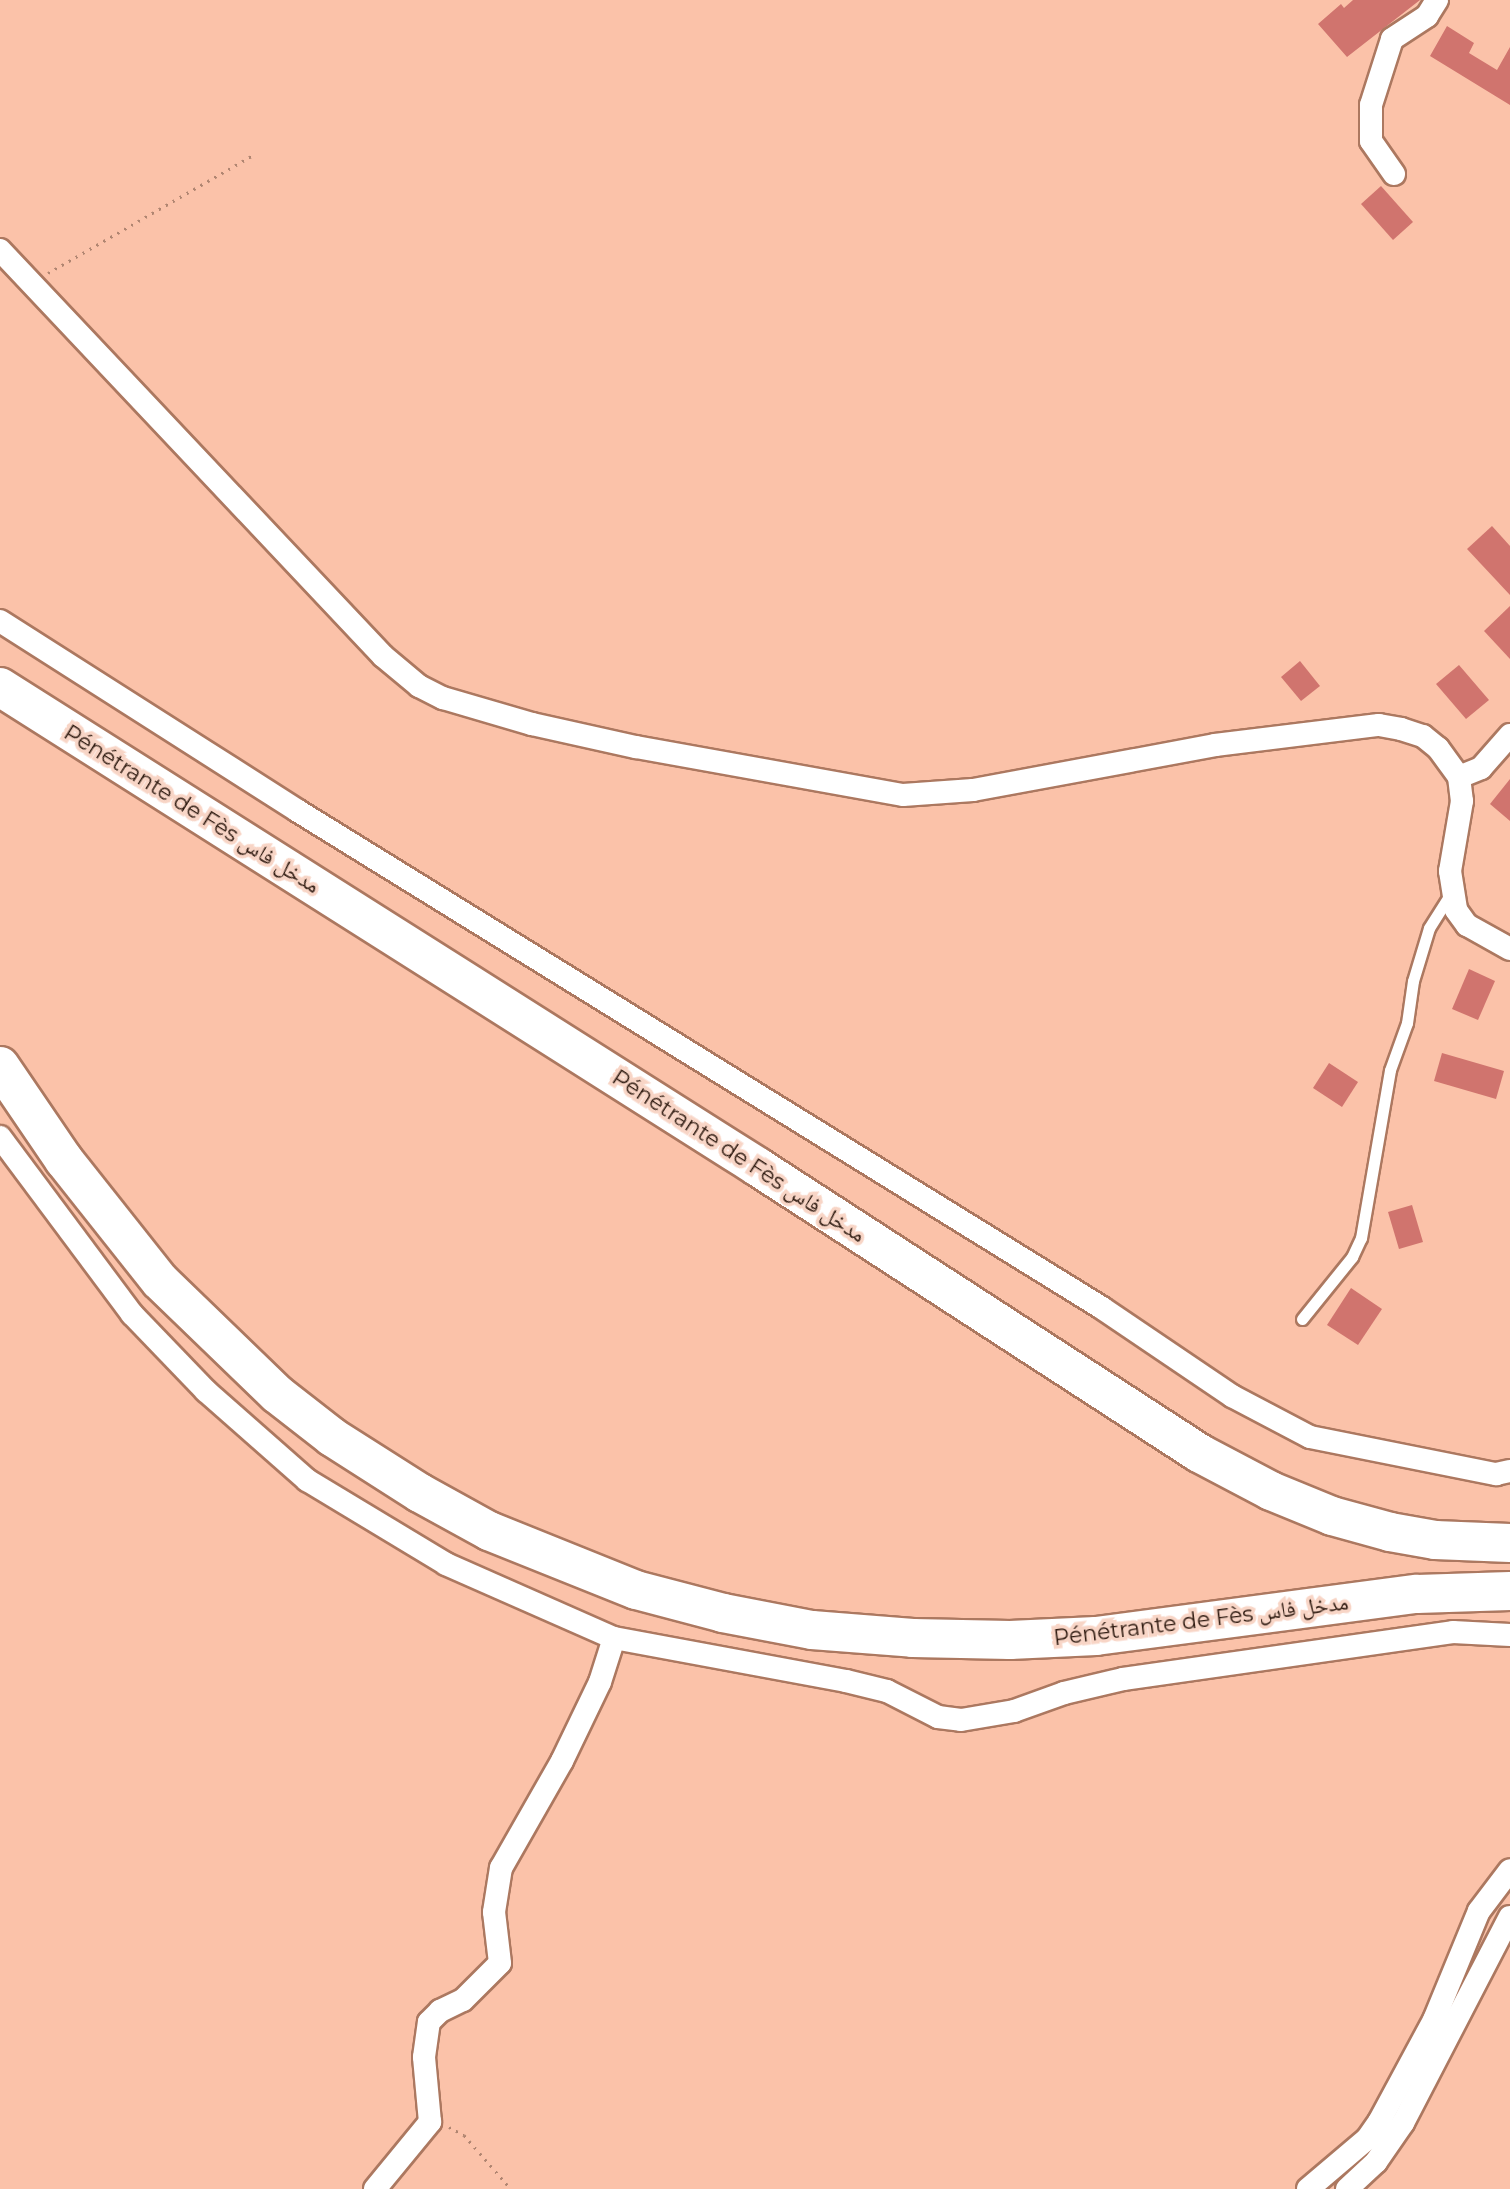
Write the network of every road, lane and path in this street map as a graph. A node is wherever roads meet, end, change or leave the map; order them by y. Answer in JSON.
{"nodes":[{"id":1,"x":1437,"y":0,"type":"edge"},
{"id":2,"x":255,"y":154,"type":"dead end"},
{"id":3,"x":1394,"y":174,"type":"dead end"},
{"id":4,"x":0,"y":250,"type":"edge"},
{"id":5,"x":30,"y":282,"type":"junction"},
{"id":6,"x":0,"y":621,"type":"edge"},
{"id":7,"x":0,"y":687,"type":"edge"},
{"id":8,"x":1510,"y":735,"type":"edge"},
{"id":9,"x":1459,"y":777,"type":"junction"},
{"id":10,"x":1451,"y":893,"type":"junction"},
{"id":11,"x":1510,"y":949,"type":"edge"},
{"id":12,"x":0,"y":1066,"type":"edge"},
{"id":13,"x":0,"y":1137,"type":"edge"},
{"id":14,"x":1302,"y":1319,"type":"dead end"},
{"id":15,"x":1510,"y":1471,"type":"edge"},
{"id":16,"x":1510,"y":1543,"type":"edge"},
{"id":17,"x":1510,"y":1591,"type":"edge"},
{"id":18,"x":1510,"y":1635,"type":"edge"},
{"id":19,"x":614,"y":1638,"type":"junction"},
{"id":20,"x":1510,"y":1870,"type":"edge"},
{"id":21,"x":1510,"y":1917,"type":"edge"},
{"id":22,"x":430,"y":2122,"type":"junction"},
{"id":23,"x":375,"y":2189,"type":"edge"},
{"id":24,"x":511,"y":2189,"type":"edge"},
{"id":25,"x":1308,"y":2189,"type":"edge"},
{"id":26,"x":1347,"y":2189,"type":"edge"}],
"edges":[{"from":1,"to":3,"type":"street"},
{"from":2,"to":5,"type":"path"},
{"from":4,"to":5,"type":"street"},
{"from":5,"to":9,"type":"street"},
{"from":6,"to":15,"type":"street"},
{"from":7,"to":16,"type":"highway","name":"Pénétrante de Fès مدخل فاس"},
{"from":8,"to":9,"type":"street"},
{"from":9,"to":10,"type":"street"},
{"from":10,"to":11,"type":"street"},
{"from":10,"to":14,"type":"lane"},
{"from":12,"to":17,"type":"highway","name":"Pénétrante de Fès مدخل فاس"},
{"from":13,"to":19,"type":"street"},
{"from":18,"to":19,"type":"street"},
{"from":19,"to":22,"type":"street"},
{"from":20,"to":25,"type":"street"},
{"from":21,"to":26,"type":"street"},
{"from":22,"to":23,"type":"street"},
{"from":22,"to":24,"type":"path"}]}
